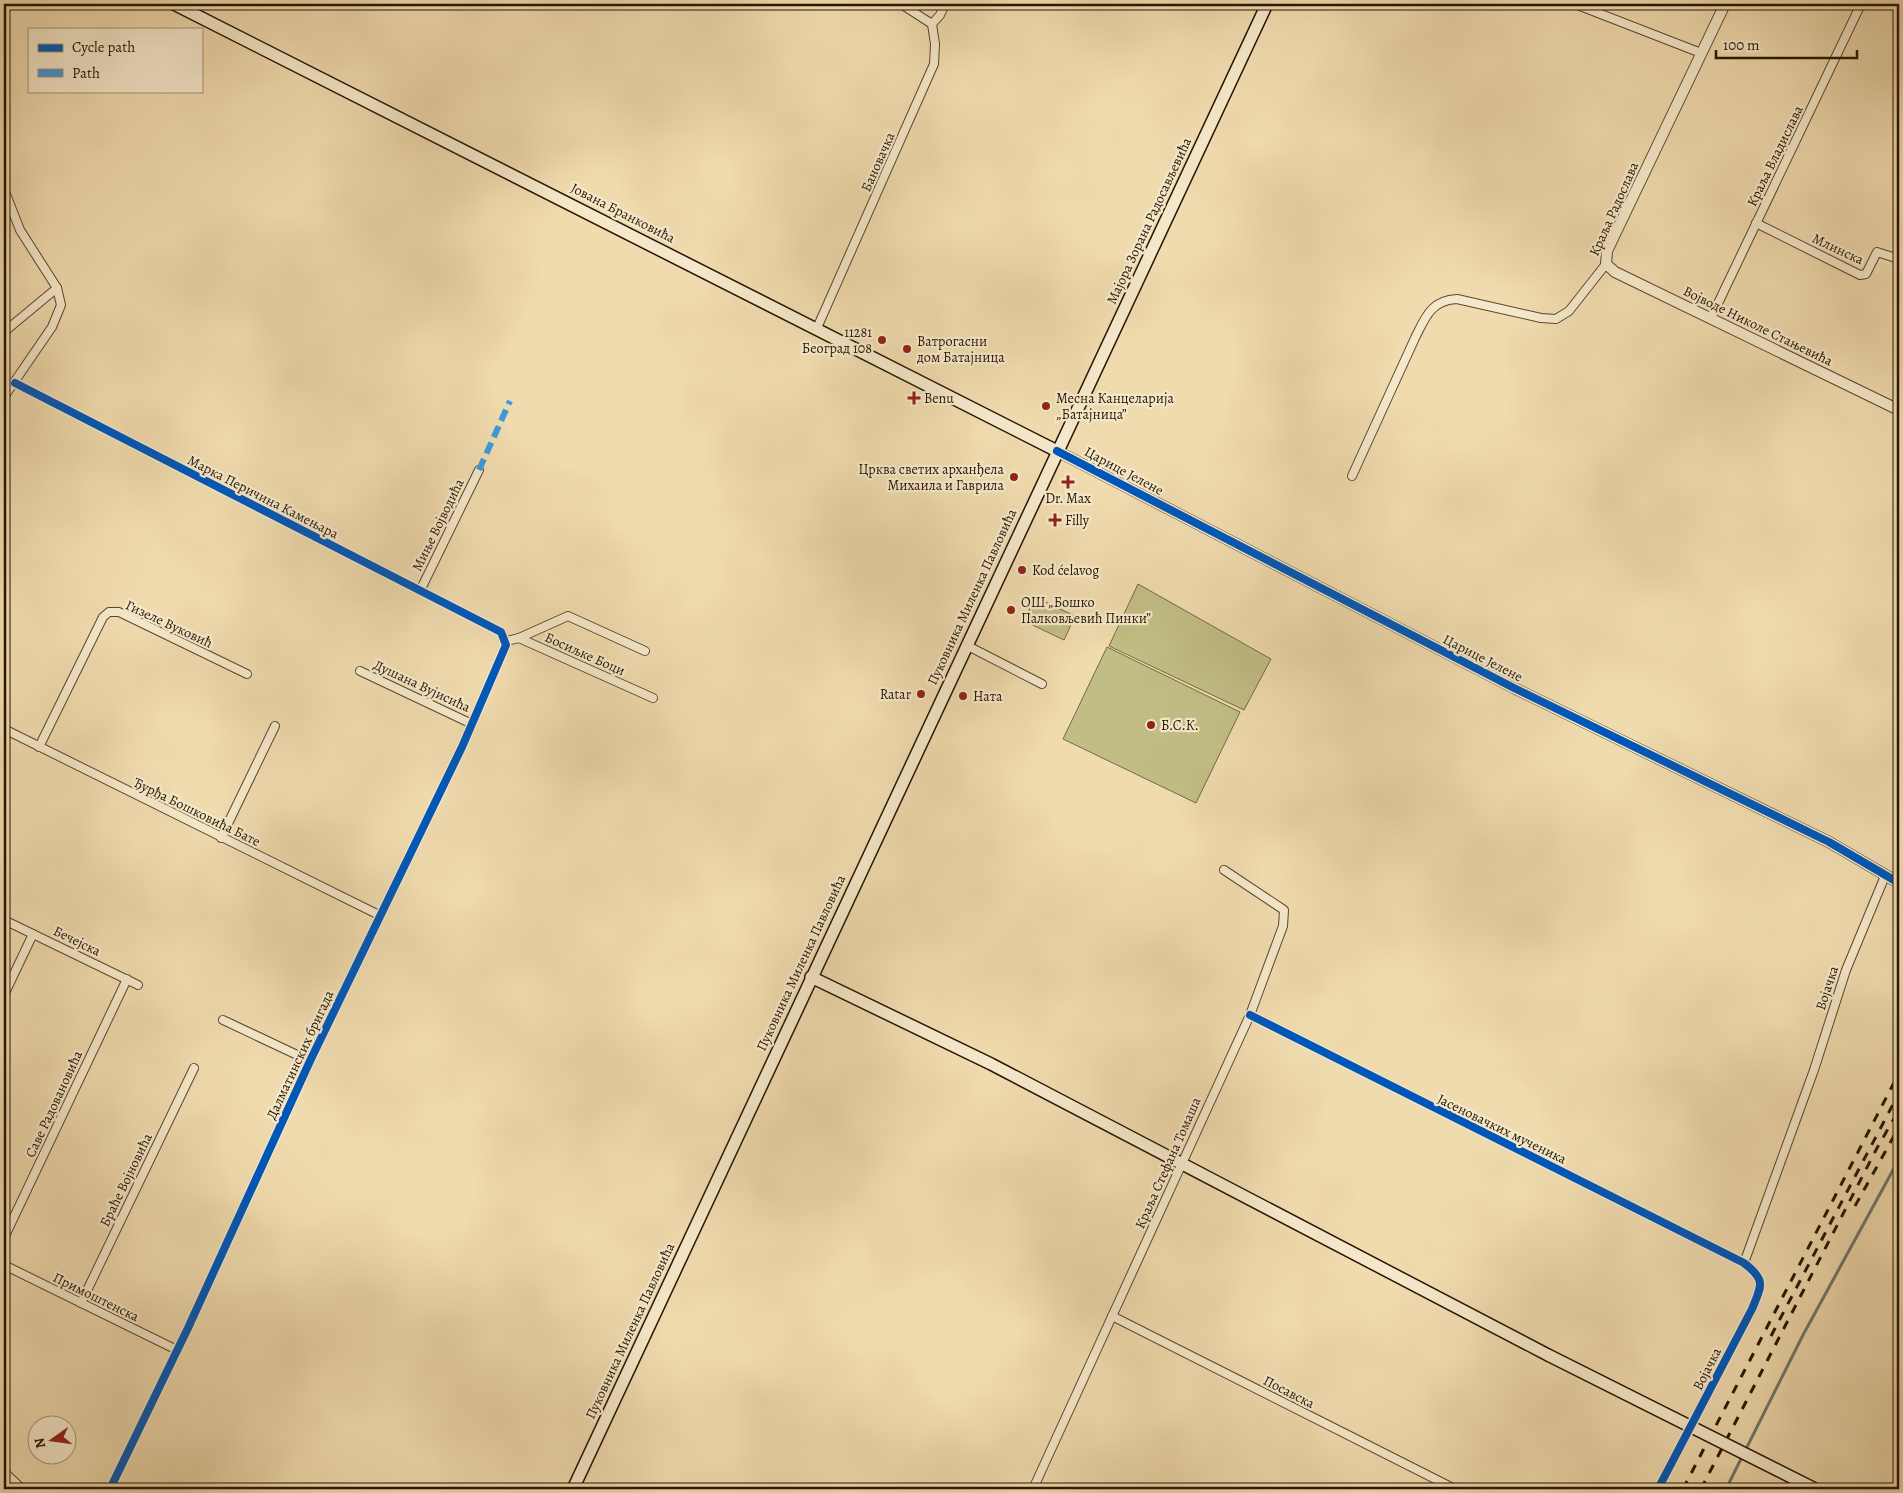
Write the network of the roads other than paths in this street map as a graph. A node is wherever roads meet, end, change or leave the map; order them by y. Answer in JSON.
{"nodes":[{"id":1,"x":174,"y":4,"type":"edge"},
{"id":2,"x":900,"y":4,"type":"edge"},
{"id":3,"x":945,"y":4,"type":"edge"},
{"id":4,"x":1267,"y":4,"type":"edge"},
{"id":5,"x":1576,"y":4,"type":"edge"},
{"id":6,"x":1725,"y":4,"type":"edge"},
{"id":7,"x":1861,"y":4,"type":"edge"},
{"id":8,"x":932,"y":24,"type":"junction"},
{"id":9,"x":1701,"y":54,"type":"junction"},
{"id":10,"x":4,"y":189,"type":"edge"},
{"id":11,"x":1756,"y":223,"type":"junction"},
{"id":12,"x":1899,"y":260,"type":"edge"},
{"id":13,"x":1606,"y":264,"type":"junction"},
{"id":14,"x":57,"y":288,"type":"junction"},
{"id":15,"x":1711,"y":318,"type":"junction"},
{"id":16,"x":817,"y":328,"type":"junction"},
{"id":17,"x":4,"y":332,"type":"edge"},
{"id":18,"x":15,"y":383,"type":"junction"},
{"id":19,"x":4,"y":397,"type":"edge"},
{"id":20,"x":1899,"y":410,"type":"edge"},
{"id":21,"x":1057,"y":451,"type":"junction"},
{"id":22,"x":479,"y":470,"type":"dead end"},
{"id":23,"x":1352,"y":476,"type":"dead end"},
{"id":24,"x":420,"y":591,"type":"junction"},
{"id":25,"x":519,"y":638,"type":"junction"},
{"id":26,"x":506,"y":641,"type":"junction"},
{"id":27,"x":966,"y":645,"type":"junction"},
{"id":28,"x":645,"y":651,"type":"dead end"},
{"id":29,"x":360,"y":671,"type":"dead end"},
{"id":30,"x":247,"y":674,"type":"dead end"},
{"id":31,"x":1042,"y":684,"type":"dead end"},
{"id":32,"x":653,"y":698,"type":"dead end"},
{"id":33,"x":472,"y":724,"type":"junction"},
{"id":34,"x":275,"y":726,"type":"dead end"},
{"id":35,"x":4,"y":729,"type":"edge"},
{"id":36,"x":39,"y":747,"type":"junction"},
{"id":37,"x":221,"y":838,"type":"junction"},
{"id":38,"x":1224,"y":870,"type":"dead end"},
{"id":39,"x":1885,"y":876,"type":"junction"},
{"id":40,"x":1899,"y":883,"type":"edge"},
{"id":41,"x":379,"y":915,"type":"junction"},
{"id":42,"x":4,"y":920,"type":"edge"},
{"id":43,"x":33,"y":934,"type":"junction"},
{"id":44,"x":811,"y":978,"type":"junction"},
{"id":45,"x":127,"y":980,"type":"junction"},
{"id":46,"x":138,"y":985,"type":"dead end"},
{"id":47,"x":4,"y":995,"type":"edge"},
{"id":48,"x":1250,"y":1015,"type":"junction"},
{"id":49,"x":223,"y":1020,"type":"dead end"},
{"id":50,"x":310,"y":1060,"type":"junction"},
{"id":51,"x":194,"y":1068,"type":"dead end"},
{"id":52,"x":1183,"y":1163,"type":"junction"},
{"id":53,"x":4,"y":1238,"type":"edge"},
{"id":54,"x":1744,"y":1263,"type":"junction"},
{"id":55,"x":4,"y":1265,"type":"edge"},
{"id":56,"x":81,"y":1303,"type":"junction"},
{"id":57,"x":1112,"y":1316,"type":"junction"},
{"id":58,"x":177,"y":1350,"type":"junction"},
{"id":59,"x":4,"y":1472,"type":"edge"},
{"id":60,"x":22,"y":1489,"type":"edge"},
{"id":61,"x":110,"y":1489,"type":"edge"},
{"id":62,"x":573,"y":1489,"type":"edge"},
{"id":63,"x":1032,"y":1489,"type":"edge"},
{"id":64,"x":1455,"y":1489,"type":"edge"},
{"id":65,"x":1658,"y":1489,"type":"edge"},
{"id":66,"x":1815,"y":1489,"type":"edge"}],
"edges":[{"from":1,"to":16,"type":"main road","name":"Јована Бранковића"},
{"from":2,"to":8,"type":"street"},
{"from":3,"to":8,"type":"street"},
{"from":4,"to":21,"type":"main road","name":"Мајора Зорана Радосављевића"},
{"from":5,"to":9,"type":"street"},
{"from":6,"to":9,"type":"street","name":"Краља Радослава"},
{"from":7,"to":11,"type":"street","name":"Краља Владислава"},
{"from":8,"to":16,"type":"street","name":"Бановачка"},
{"from":9,"to":13,"type":"street","name":"Краља Радослава"},
{"from":10,"to":14,"type":"street"},
{"from":11,"to":12,"type":"street","name":"Млинска"},
{"from":11,"to":15,"type":"street","name":"Краља Владислава"},
{"from":13,"to":15,"type":"street","name":"Војводе Николе Стањевића"},
{"from":13,"to":23,"type":"street","name":"Краља Радослава"},
{"from":14,"to":17,"type":"street"},
{"from":14,"to":18,"type":"street"},
{"from":15,"to":20,"type":"street","name":"Војводе Николе Стањевића"},
{"from":16,"to":21,"type":"main road","name":"Јована Бранковића"},
{"from":18,"to":19,"type":"street"},
{"from":18,"to":24,"type":"street","name":"Марка Перичина Камењара"},
{"from":21,"to":27,"type":"main road","name":"Пуковника Миленка Павловића"},
{"from":21,"to":39,"type":"street","name":"Царице Јелене"},
{"from":22,"to":24,"type":"street","name":"Миње Војводића"},
{"from":24,"to":26,"type":"street","name":"Марка Перичина Камењара"},
{"from":25,"to":26,"type":"street"},
{"from":25,"to":28,"type":"street"},
{"from":25,"to":32,"type":"street","name":"Босиљке Боци"},
{"from":26,"to":33,"type":"street","name":"Далматинских бригада"},
{"from":27,"to":31,"type":"street"},
{"from":27,"to":44,"type":"main road","name":"Пуковника Миленка Павловића"},
{"from":29,"to":33,"type":"street","name":"Душана Вујисића"},
{"from":30,"to":36,"type":"street","name":"Гизеле Вуковић"},
{"from":33,"to":41,"type":"street","name":"Далматинских бригада"},
{"from":34,"to":37,"type":"street"},
{"from":35,"to":36,"type":"street","name":"Ђурђа Бошковића Бате"},
{"from":36,"to":37,"type":"street","name":"Ђурђа Бошковића Бате"},
{"from":37,"to":41,"type":"street","name":"Ђурђа Бошковића Бате"},
{"from":38,"to":48,"type":"street","name":"Краља Стефана Томаша"},
{"from":39,"to":40,"type":"street","name":"Царице Јелене"},
{"from":39,"to":54,"type":"street","name":"Војачка"},
{"from":41,"to":50,"type":"street","name":"Далматинских бригада"},
{"from":42,"to":43,"type":"street","name":"Бечејска"},
{"from":43,"to":45,"type":"street","name":"Бечејска"},
{"from":43,"to":47,"type":"street"},
{"from":44,"to":52,"type":"main road"},
{"from":44,"to":62,"type":"main road","name":"Пуковника Миленка Павловића"},
{"from":45,"to":46,"type":"street","name":"Бечејска"},
{"from":45,"to":53,"type":"street","name":"Саве Радовановића"},
{"from":48,"to":52,"type":"street","name":"Краља Стефана Томаша"},
{"from":48,"to":54,"type":"street","name":"Јасеновачких мученика"},
{"from":49,"to":50,"type":"street"},
{"from":50,"to":58,"type":"street","name":"Далматинских бригада"},
{"from":51,"to":56,"type":"street","name":"Браће Војновића"},
{"from":52,"to":57,"type":"street","name":"Краља Стефана Томаша"},
{"from":52,"to":66,"type":"main road","bridge":true},
{"from":54,"to":65,"type":"street","name":"Војачка"},
{"from":55,"to":56,"type":"street","name":"Примоштенска"},
{"from":56,"to":58,"type":"street","name":"Примоштенска"},
{"from":57,"to":63,"type":"street","name":"Краља Стефана Томаша"},
{"from":57,"to":64,"type":"street","name":"Посавска"},
{"from":58,"to":61,"type":"street","name":"Далматинских бригада"},
{"from":59,"to":60,"type":"street"}]}
